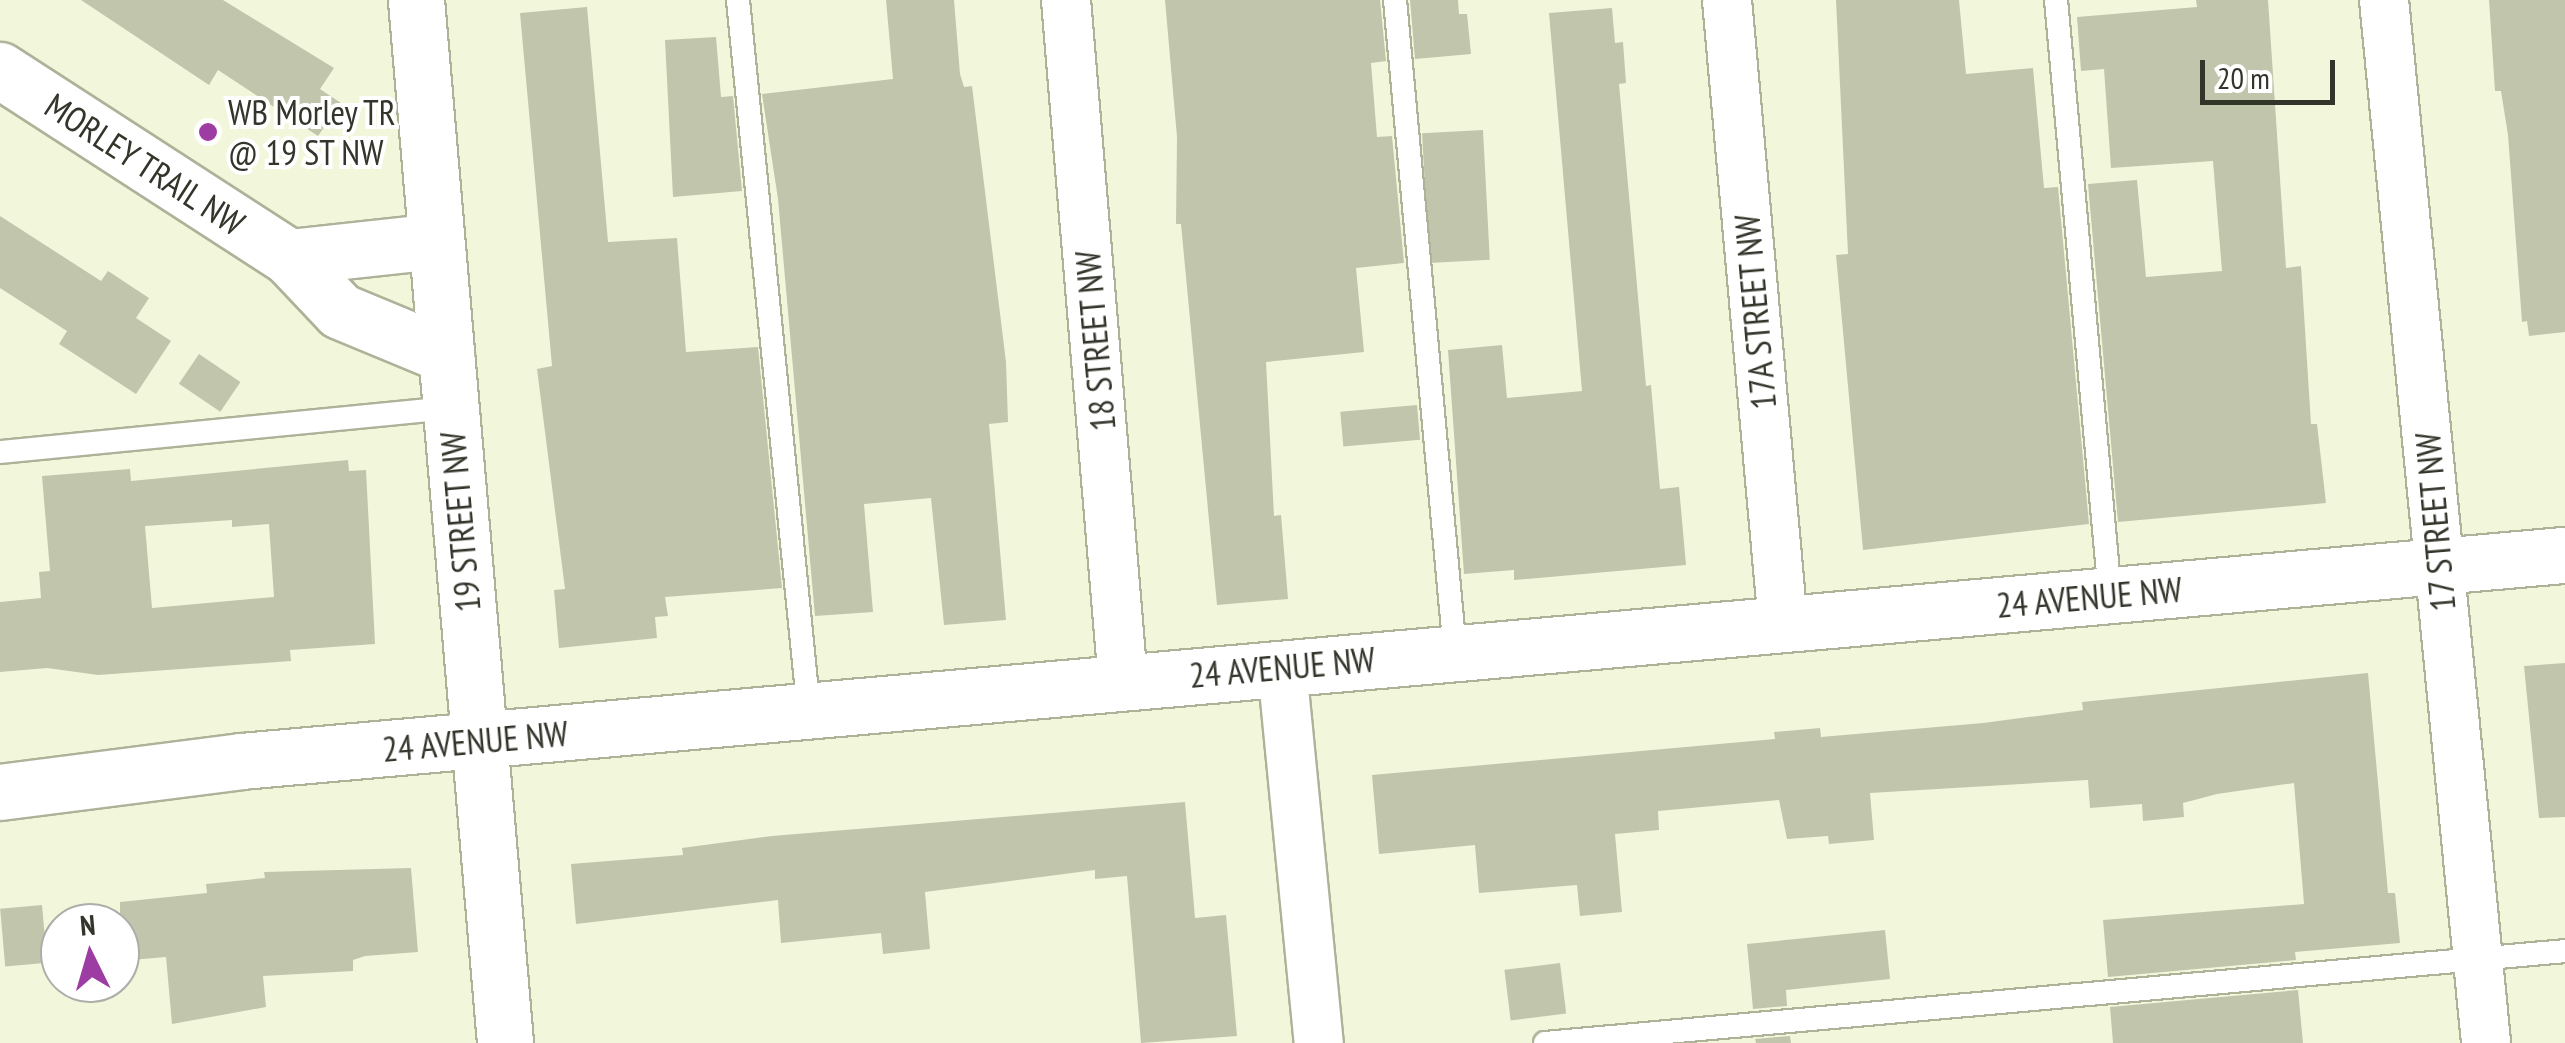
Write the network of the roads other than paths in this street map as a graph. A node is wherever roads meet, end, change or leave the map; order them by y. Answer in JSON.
{"nodes":[{"id":1,"x":416,"y":0,"type":"edge"},
{"id":2,"x":738,"y":0,"type":"edge"},
{"id":3,"x":1066,"y":0,"type":"edge"},
{"id":4,"x":1395,"y":0,"type":"edge"},
{"id":5,"x":1728,"y":0,"type":"edge"},
{"id":6,"x":2056,"y":0,"type":"edge"},
{"id":7,"x":2384,"y":0,"type":"edge"},
{"id":8,"x":0,"y":70,"type":"edge"},
{"id":9,"x":436,"y":240,"type":"junction"},
{"id":10,"x":289,"y":257,"type":"junction"},
{"id":11,"x":448,"y":381,"type":"junction"},
{"id":12,"x":0,"y":452,"type":"edge"},
{"id":13,"x":2565,"y":555,"type":"edge"},
{"id":14,"x":2439,"y":566,"type":"junction"},
{"id":15,"x":2110,"y":595,"type":"junction"},
{"id":16,"x":1784,"y":624,"type":"junction"},
{"id":17,"x":1454,"y":652,"type":"junction"},
{"id":18,"x":1282,"y":668,"type":"junction"},
{"id":19,"x":1122,"y":682,"type":"junction"},
{"id":20,"x":810,"y":712,"type":"junction"},
{"id":21,"x":479,"y":740,"type":"junction"},
{"id":22,"x":0,"y":792,"type":"edge"},
{"id":23,"x":2565,"y":950,"type":"edge"},
{"id":24,"x":2478,"y":958,"type":"junction"},
{"id":25,"x":505,"y":1043,"type":"edge"},
{"id":26,"x":1319,"y":1043,"type":"edge"},
{"id":27,"x":1545,"y":1043,"type":"edge"},
{"id":28,"x":2486,"y":1043,"type":"edge"}],
"edges":[{"from":1,"to":9,"type":"street","name":"19 STREET NW"},
{"from":2,"to":20,"type":"lane"},
{"from":3,"to":19,"type":"street","name":"18 STREET NW"},
{"from":4,"to":17,"type":"lane"},
{"from":5,"to":16,"type":"street","name":"17A STREET NW"},
{"from":6,"to":15,"type":"lane"},
{"from":7,"to":14,"type":"street","name":"17 STREET NW"},
{"from":8,"to":10,"type":"street","name":"MORLEY TRAIL NW"},
{"from":9,"to":10,"type":"street"},
{"from":9,"to":11,"type":"street","name":"19 STREET NW"},
{"from":10,"to":11,"type":"street","name":"MORLEY TRAIL NW"},
{"from":11,"to":12,"type":"lane"},
{"from":11,"to":21,"type":"street","name":"19 STREET NW"},
{"from":13,"to":14,"type":"street","name":"24 AVENUE NW"},
{"from":14,"to":15,"type":"street","name":"24 AVENUE NW"},
{"from":14,"to":24,"type":"street","name":"17 STREET NW"},
{"from":15,"to":16,"type":"street","name":"24 AVENUE NW"},
{"from":16,"to":17,"type":"street","name":"24 AVENUE NW"},
{"from":17,"to":18,"type":"street","name":"24 AVENUE NW"},
{"from":18,"to":19,"type":"street","name":"24 AVENUE NW"},
{"from":18,"to":26,"type":"street"},
{"from":19,"to":20,"type":"street","name":"24 AVENUE NW"},
{"from":20,"to":21,"type":"street","name":"24 AVENUE NW"},
{"from":21,"to":22,"type":"street","name":"24 AVENUE NW"},
{"from":21,"to":25,"type":"street","name":"19 STREET NW"},
{"from":23,"to":24,"type":"lane"},
{"from":24,"to":27,"type":"lane"},
{"from":24,"to":28,"type":"street","name":"17 STREET NW"}]}
